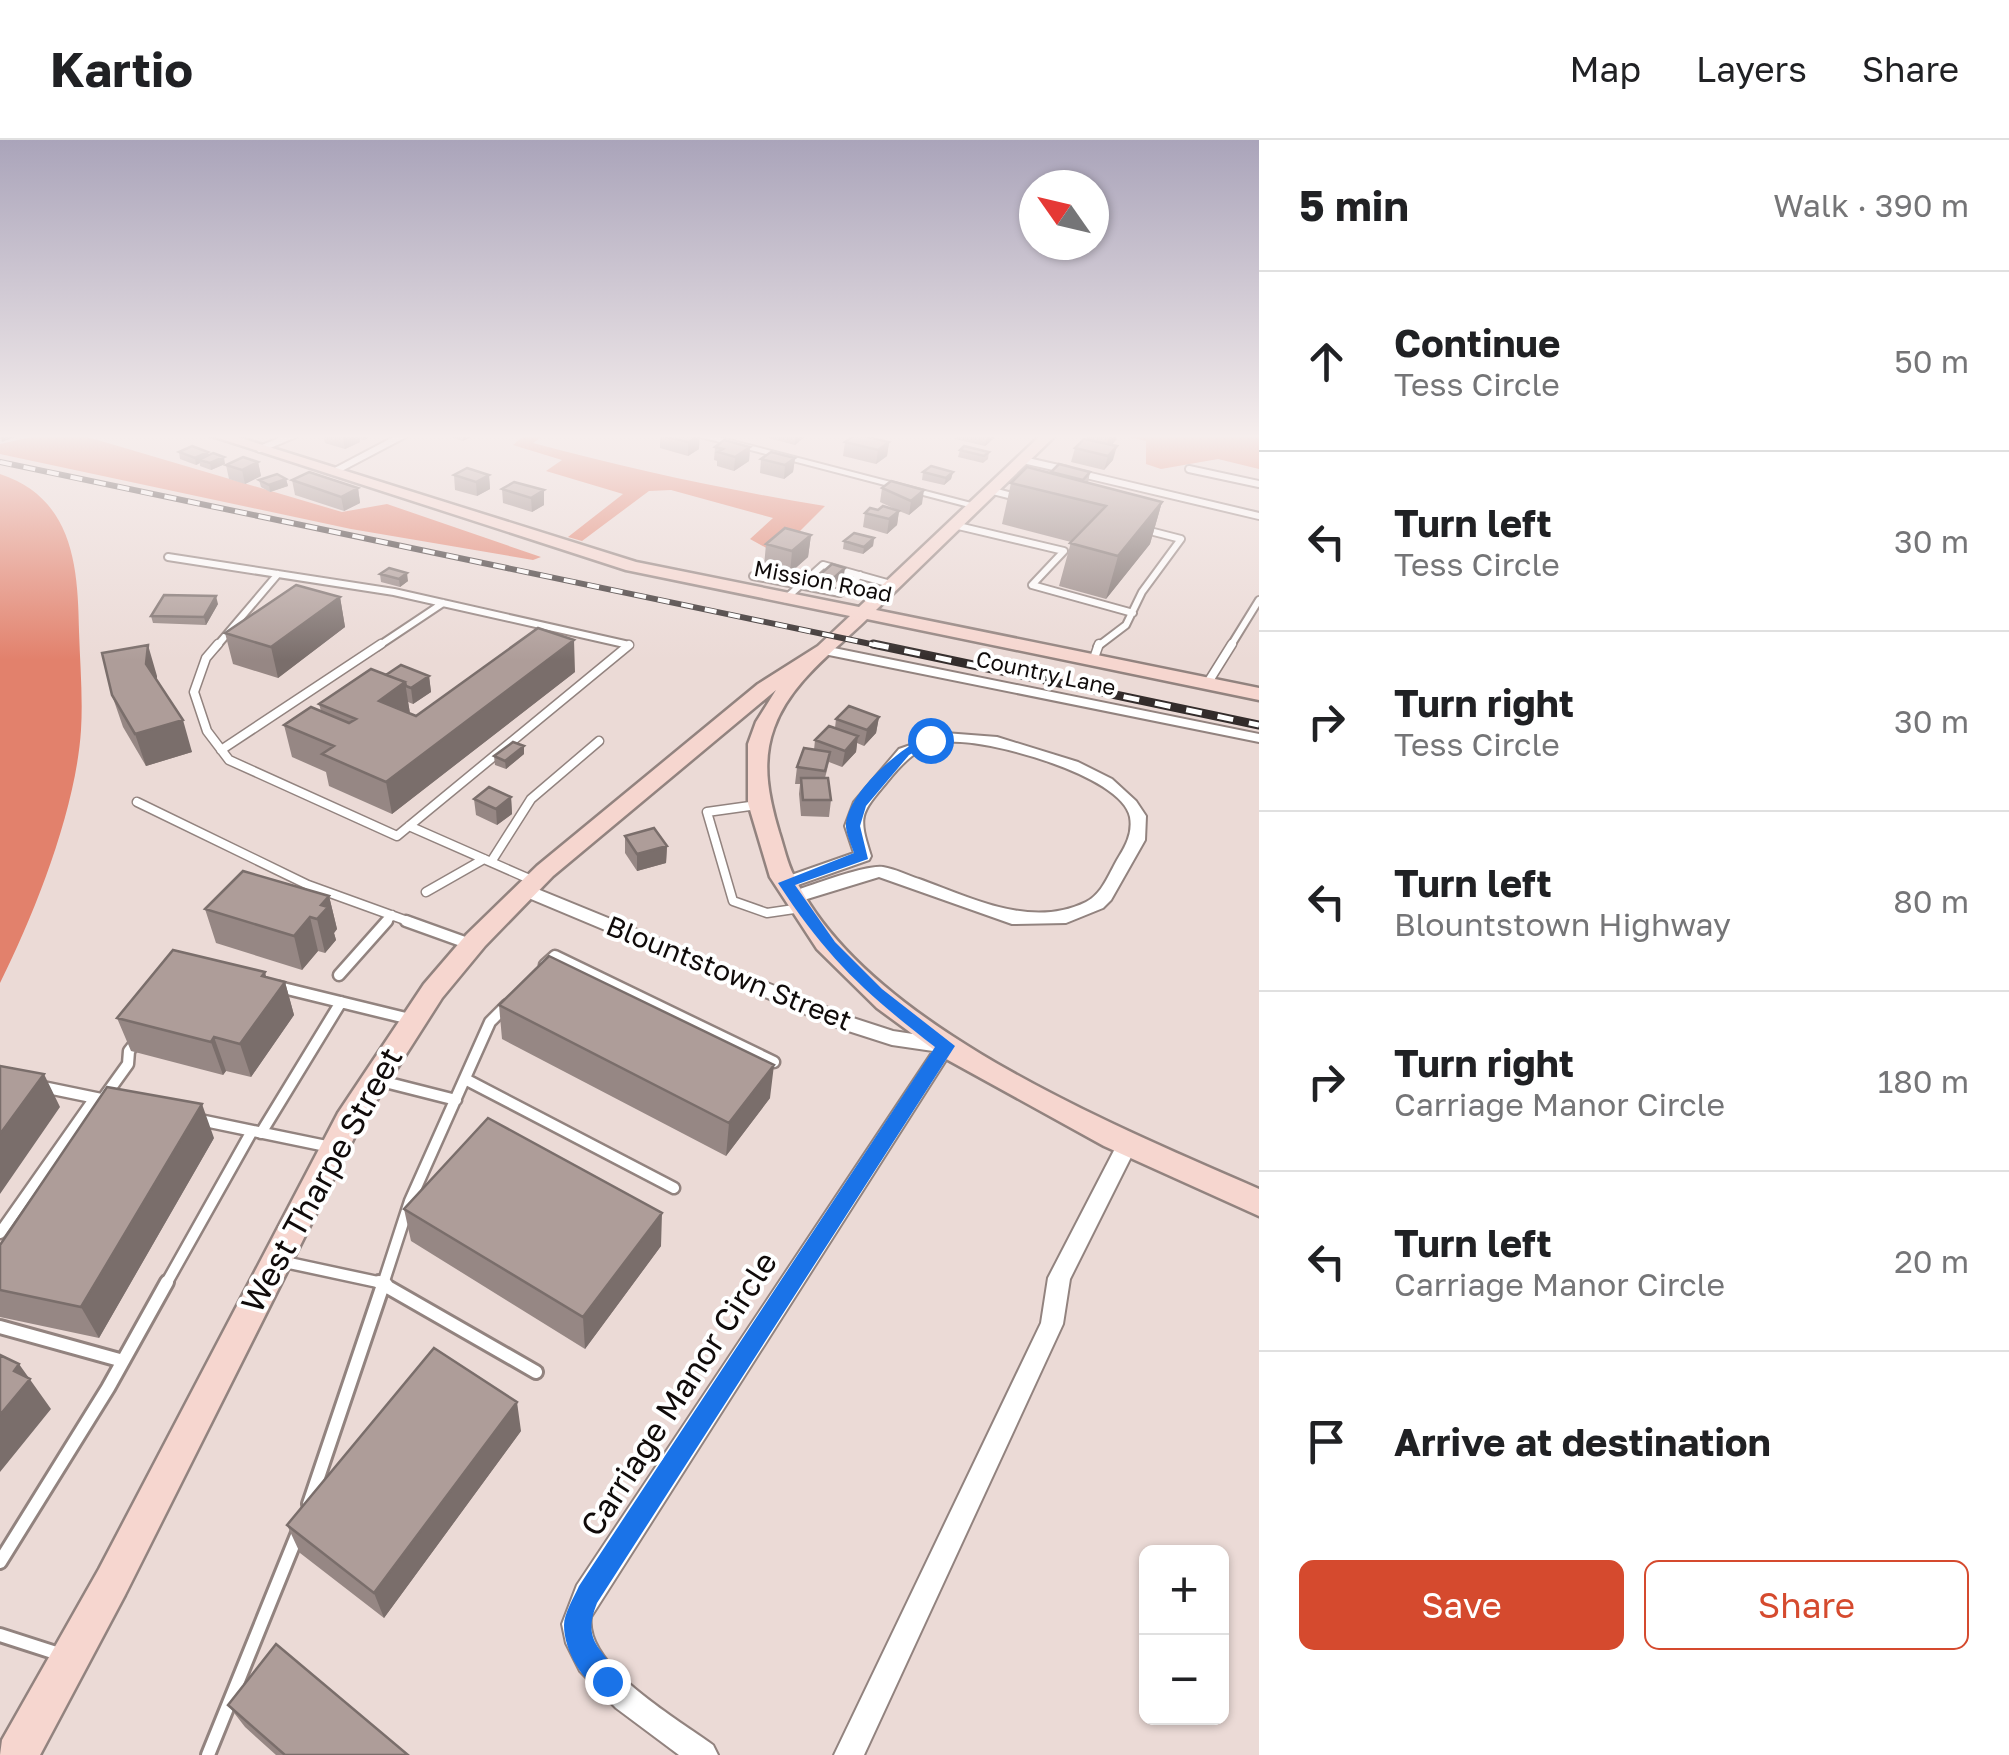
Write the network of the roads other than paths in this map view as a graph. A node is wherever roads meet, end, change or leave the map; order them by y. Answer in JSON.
{"nodes":[{"id":1,"x":451,"y":509,"type":"edge"},
{"id":2,"x":969,"y":509,"type":"edge"},
{"id":3,"x":1231,"y":509,"type":"edge"},
{"id":4,"x":1259,"y":516,"type":"edge"},
{"id":5,"x":954,"y":525,"type":"junction"},
{"id":6,"x":1124,"y":525,"type":"edge"},
{"id":7,"x":168,"y":557,"type":"dead end"},
{"id":8,"x":278,"y":574,"type":"junction"},
{"id":9,"x":860,"y":575,"type":"junction"},
{"id":10,"x":754,"y":576,"type":"dead end"},
{"id":11,"x":800,"y":585,"type":"junction"},
{"id":12,"x":894,"y":585,"type":"junction"},
{"id":13,"x":785,"y":599,"type":"junction"},
{"id":14,"x":1259,"y":600,"type":"edge"},
{"id":15,"x":443,"y":603,"type":"junction"},
{"id":16,"x":1132,"y":612,"type":"junction"},
{"id":17,"x":862,"y":614,"type":"junction"},
{"id":18,"x":824,"y":650,"type":"junction"},
{"id":19,"x":1093,"y":661,"type":"junction"},
{"id":20,"x":1208,"y":684,"type":"junction"},
{"id":21,"x":1259,"y":694,"type":"edge"},
{"id":22,"x":762,"y":731,"type":"junction"},
{"id":23,"x":707,"y":736,"type":"junction"},
{"id":24,"x":1259,"y":738,"type":"edge"},
{"id":25,"x":599,"y":740,"type":"dead end"},
{"id":26,"x":221,"y":750,"type":"junction"},
{"id":27,"x":137,"y":802,"type":"dead end"},
{"id":28,"x":760,"y":805,"type":"junction"},
{"id":29,"x":410,"y":826,"type":"junction"},
{"id":30,"x":488,"y":861,"type":"junction"},
{"id":31,"x":853,"y":870,"type":"junction"},
{"id":32,"x":530,"y":885,"type":"junction"},
{"id":33,"x":426,"y":892,"type":"dead end"},
{"id":34,"x":793,"y":896,"type":"junction"},
{"id":35,"x":392,"y":915,"type":"junction"},
{"id":36,"x":472,"y":944,"type":"junction"},
{"id":37,"x":339,"y":975,"type":"dead end"},
{"id":38,"x":529,"y":982,"type":"edge"},
{"id":39,"x":270,"y":985,"type":"edge"},
{"id":40,"x":516,"y":996,"type":"edge"},
{"id":41,"x":341,"y":1002,"type":"junction"},
{"id":42,"x":412,"y":1020,"type":"junction"},
{"id":43,"x":139,"y":1037,"type":"edge"},
{"id":44,"x":946,"y":1046,"type":"junction"},
{"id":45,"x":774,"y":1062,"type":"edge"},
{"id":46,"x":373,"y":1079,"type":"junction"},
{"id":47,"x":465,"y":1079,"type":"junction"},
{"id":48,"x":23,"y":1082,"type":"edge"},
{"id":49,"x":98,"y":1098,"type":"junction"},
{"id":50,"x":456,"y":1100,"type":"junction"},
{"id":51,"x":121,"y":1103,"type":"edge"},
{"id":52,"x":178,"y":1115,"type":"edge"},
{"id":53,"x":257,"y":1132,"type":"junction"},
{"id":54,"x":1128,"y":1143,"type":"junction"},
{"id":55,"x":334,"y":1148,"type":"junction"},
{"id":56,"x":674,"y":1188,"type":"dead end"},
{"id":57,"x":1259,"y":1203,"type":"edge"},
{"id":58,"x":0,"y":1233,"type":"edge"},
{"id":59,"x":276,"y":1261,"type":"junction"},
{"id":60,"x":384,"y":1283,"type":"junction"},
{"id":61,"x":0,"y":1327,"type":"edge"},
{"id":62,"x":123,"y":1361,"type":"junction"},
{"id":63,"x":536,"y":1372,"type":"dead end"},
{"id":64,"x":0,"y":1562,"type":"edge"},
{"id":65,"x":0,"y":1635,"type":"edge"},
{"id":66,"x":71,"y":1658,"type":"junction"},
{"id":67,"x":18,"y":1755,"type":"edge"},
{"id":68,"x":208,"y":1755,"type":"edge"},
{"id":69,"x":704,"y":1755,"type":"edge"},
{"id":70,"x":849,"y":1755,"type":"edge"}],
"edges":[{"from":1,"to":13,"type":"main road","name":"Mission Road"},
{"from":2,"to":5,"type":"main road"},
{"from":3,"to":4,"type":"lane"},
{"from":5,"to":12,"type":"main road"},
{"from":5,"to":16,"type":"lane"},
{"from":6,"to":16,"type":"lane"},
{"from":7,"to":8,"type":"lane"},
{"from":8,"to":15,"type":"lane"},
{"from":8,"to":26,"type":"lane"},
{"from":9,"to":11,"type":"lane"},
{"from":9,"to":11,"type":"lane"},
{"from":9,"to":12,"type":"lane"},
{"from":10,"to":11,"type":"lane"},
{"from":11,"to":13,"type":"lane"},
{"from":12,"to":17,"type":"main road"},
{"from":13,"to":17,"type":"main road","name":"Mission Road"},
{"from":14,"to":20,"type":"lane"},
{"from":15,"to":26,"type":"lane"},
{"from":15,"to":29,"type":"lane"},
{"from":16,"to":19,"type":"lane"},
{"from":17,"to":18,"type":"main road"},
{"from":17,"to":19,"type":"main road","name":"Mission Road"},
{"from":18,"to":22,"type":"main road"},
{"from":18,"to":23,"type":"main road","name":"West Tharpe Street"},
{"from":18,"to":24,"type":"street","name":"Country Lane"},
{"from":19,"to":20,"type":"main road","name":"Mission Road"},
{"from":20,"to":21,"type":"main road","name":"Mission Road"},
{"from":22,"to":23,"type":"main road"},
{"from":22,"to":28,"type":"main road"},
{"from":23,"to":32,"type":"main road","name":"West Tharpe Street"},
{"from":25,"to":30,"type":"lane"},
{"from":26,"to":29,"type":"lane"},
{"from":27,"to":35,"type":"lane"},
{"from":28,"to":34,"type":"main road"},
{"from":28,"to":34,"type":"lane"},
{"from":29,"to":30,"type":"lane"},
{"from":30,"to":32,"type":"lane"},
{"from":30,"to":33,"type":"lane"},
{"from":31,"to":31,"type":"street"},
{"from":31,"to":34,"type":"street"},
{"from":32,"to":36,"type":"main road","name":"West Tharpe Street"},
{"from":32,"to":44,"type":"street","name":"Blountstown Street"},
{"from":34,"to":44,"type":"main road"},
{"from":35,"to":36,"type":"lane"},
{"from":35,"to":37,"type":"lane"},
{"from":36,"to":42,"type":"main road","name":"West Tharpe Street"},
{"from":38,"to":45,"type":"lane"},
{"from":39,"to":41,"type":"lane"},
{"from":40,"to":47,"type":"lane"},
{"from":41,"to":42,"type":"lane"},
{"from":41,"to":53,"type":"lane"},
{"from":42,"to":46,"type":"main road","name":"West Tharpe Street"},
{"from":43,"to":49,"type":"lane"},
{"from":44,"to":54,"type":"main road","name":"Blountstown Street"},
{"from":44,"to":69,"type":"street","name":"Carriage Manor Circle"},
{"from":46,"to":50,"type":"lane"},
{"from":46,"to":55,"type":"main road","name":"West Tharpe Street"},
{"from":47,"to":50,"type":"lane"},
{"from":47,"to":56,"type":"lane"},
{"from":48,"to":49,"type":"lane"},
{"from":49,"to":51,"type":"lane"},
{"from":49,"to":58,"type":"lane"},
{"from":50,"to":60,"type":"lane"},
{"from":52,"to":53,"type":"lane"},
{"from":53,"to":55,"type":"lane"},
{"from":53,"to":62,"type":"lane"},
{"from":54,"to":57,"type":"main road","name":"Blountstown Street"},
{"from":54,"to":70,"type":"street"},
{"from":55,"to":59,"type":"main road","name":"West Tharpe Street"},
{"from":59,"to":60,"type":"lane"},
{"from":59,"to":66,"type":"main road","name":"West Tharpe Street"},
{"from":60,"to":63,"type":"lane"},
{"from":60,"to":68,"type":"lane"},
{"from":61,"to":62,"type":"lane"},
{"from":62,"to":64,"type":"lane"},
{"from":65,"to":66,"type":"lane"},
{"from":66,"to":67,"type":"main road","name":"West Tharpe Street"}]}
